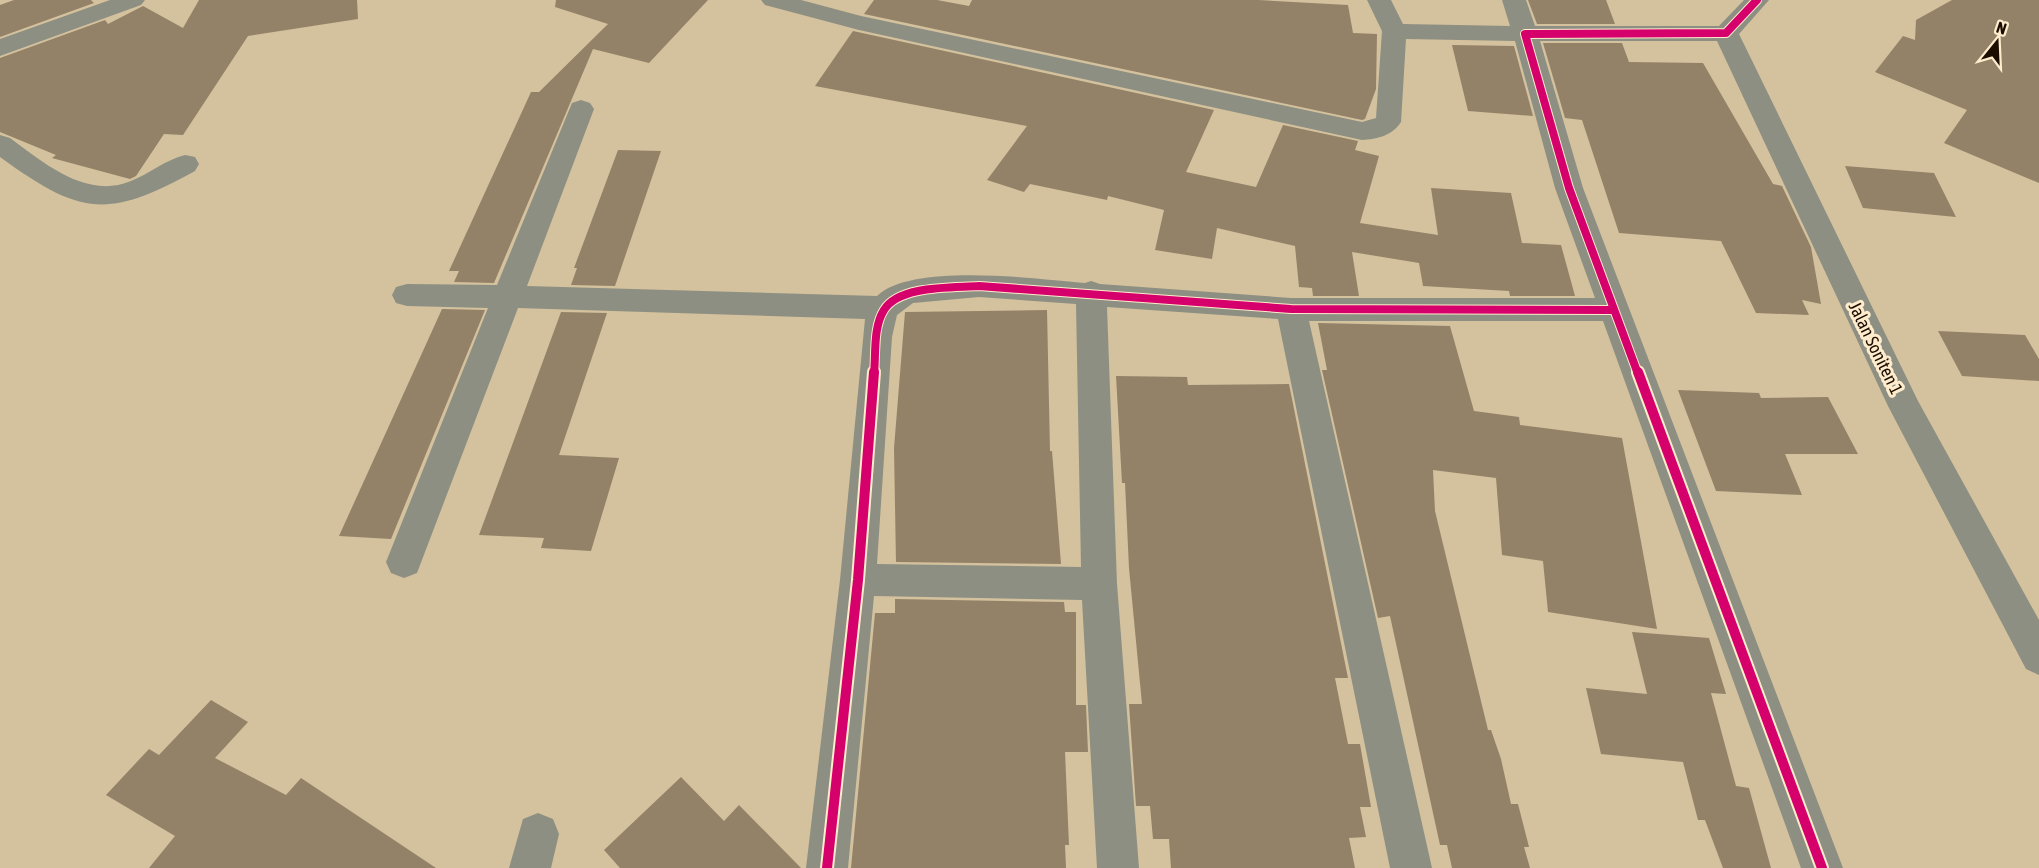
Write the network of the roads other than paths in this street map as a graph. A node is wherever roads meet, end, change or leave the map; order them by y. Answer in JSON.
{"nodes":[{"id":1,"x":133,"y":0,"type":"edge"},
{"id":2,"x":773,"y":0,"type":"edge"},
{"id":3,"x":1379,"y":0,"type":"edge"},
{"id":4,"x":1514,"y":0,"type":"edge"},
{"id":5,"x":1748,"y":3,"type":"edge"},
{"id":6,"x":1395,"y":31,"type":"junction"},
{"id":7,"x":1726,"y":33,"type":"junction"},
{"id":8,"x":1525,"y":34,"type":"junction"},
{"id":9,"x":0,"y":48,"type":"edge"},
{"id":10,"x":581,"y":109,"type":"dead end"},
{"id":11,"x":0,"y":144,"type":"edge"},
{"id":12,"x":185,"y":164,"type":"dead end"},
{"id":13,"x":1091,"y":292,"type":"junction"},
{"id":14,"x":407,"y":295,"type":"dead end"},
{"id":15,"x":507,"y":297,"type":"junction"},
{"id":16,"x":884,"y":308,"type":"junction"},
{"id":17,"x":1291,"y":309,"type":"junction"},
{"id":18,"x":1612,"y":310,"type":"junction"},
{"id":19,"x":404,"y":562,"type":"dead end"},
{"id":20,"x":858,"y":580,"type":"junction"},
{"id":21,"x":1099,"y":584,"type":"junction"},
{"id":22,"x":2039,"y":657,"type":"edge"},
{"id":23,"x":827,"y":868,"type":"edge"},
{"id":24,"x":1118,"y":868,"type":"edge"},
{"id":25,"x":1411,"y":868,"type":"edge"},
{"id":26,"x":1822,"y":868,"type":"edge"}],
"edges":[{"from":1,"to":9,"type":"street"},
{"from":2,"to":6,"type":"street"},
{"from":3,"to":6,"type":"street"},
{"from":4,"to":8,"type":"street"},
{"from":5,"to":7,"type":"street"},
{"from":6,"to":8,"type":"street"},
{"from":7,"to":8,"type":"street"},
{"from":7,"to":22,"type":"street","name":"Jalan Soniten 1"},
{"from":8,"to":18,"type":"street"},
{"from":10,"to":15,"type":"street"},
{"from":11,"to":12,"type":"street"},
{"from":13,"to":16,"type":"street"},
{"from":13,"to":17,"type":"street"},
{"from":13,"to":21,"type":"street"},
{"from":14,"to":15,"type":"street"},
{"from":15,"to":16,"type":"street"},
{"from":15,"to":19,"type":"street"},
{"from":16,"to":20,"type":"street"},
{"from":17,"to":18,"type":"street"},
{"from":17,"to":25,"type":"street"},
{"from":18,"to":26,"type":"street"},
{"from":20,"to":21,"type":"street"},
{"from":20,"to":23,"type":"street"},
{"from":21,"to":24,"type":"street"}]}
